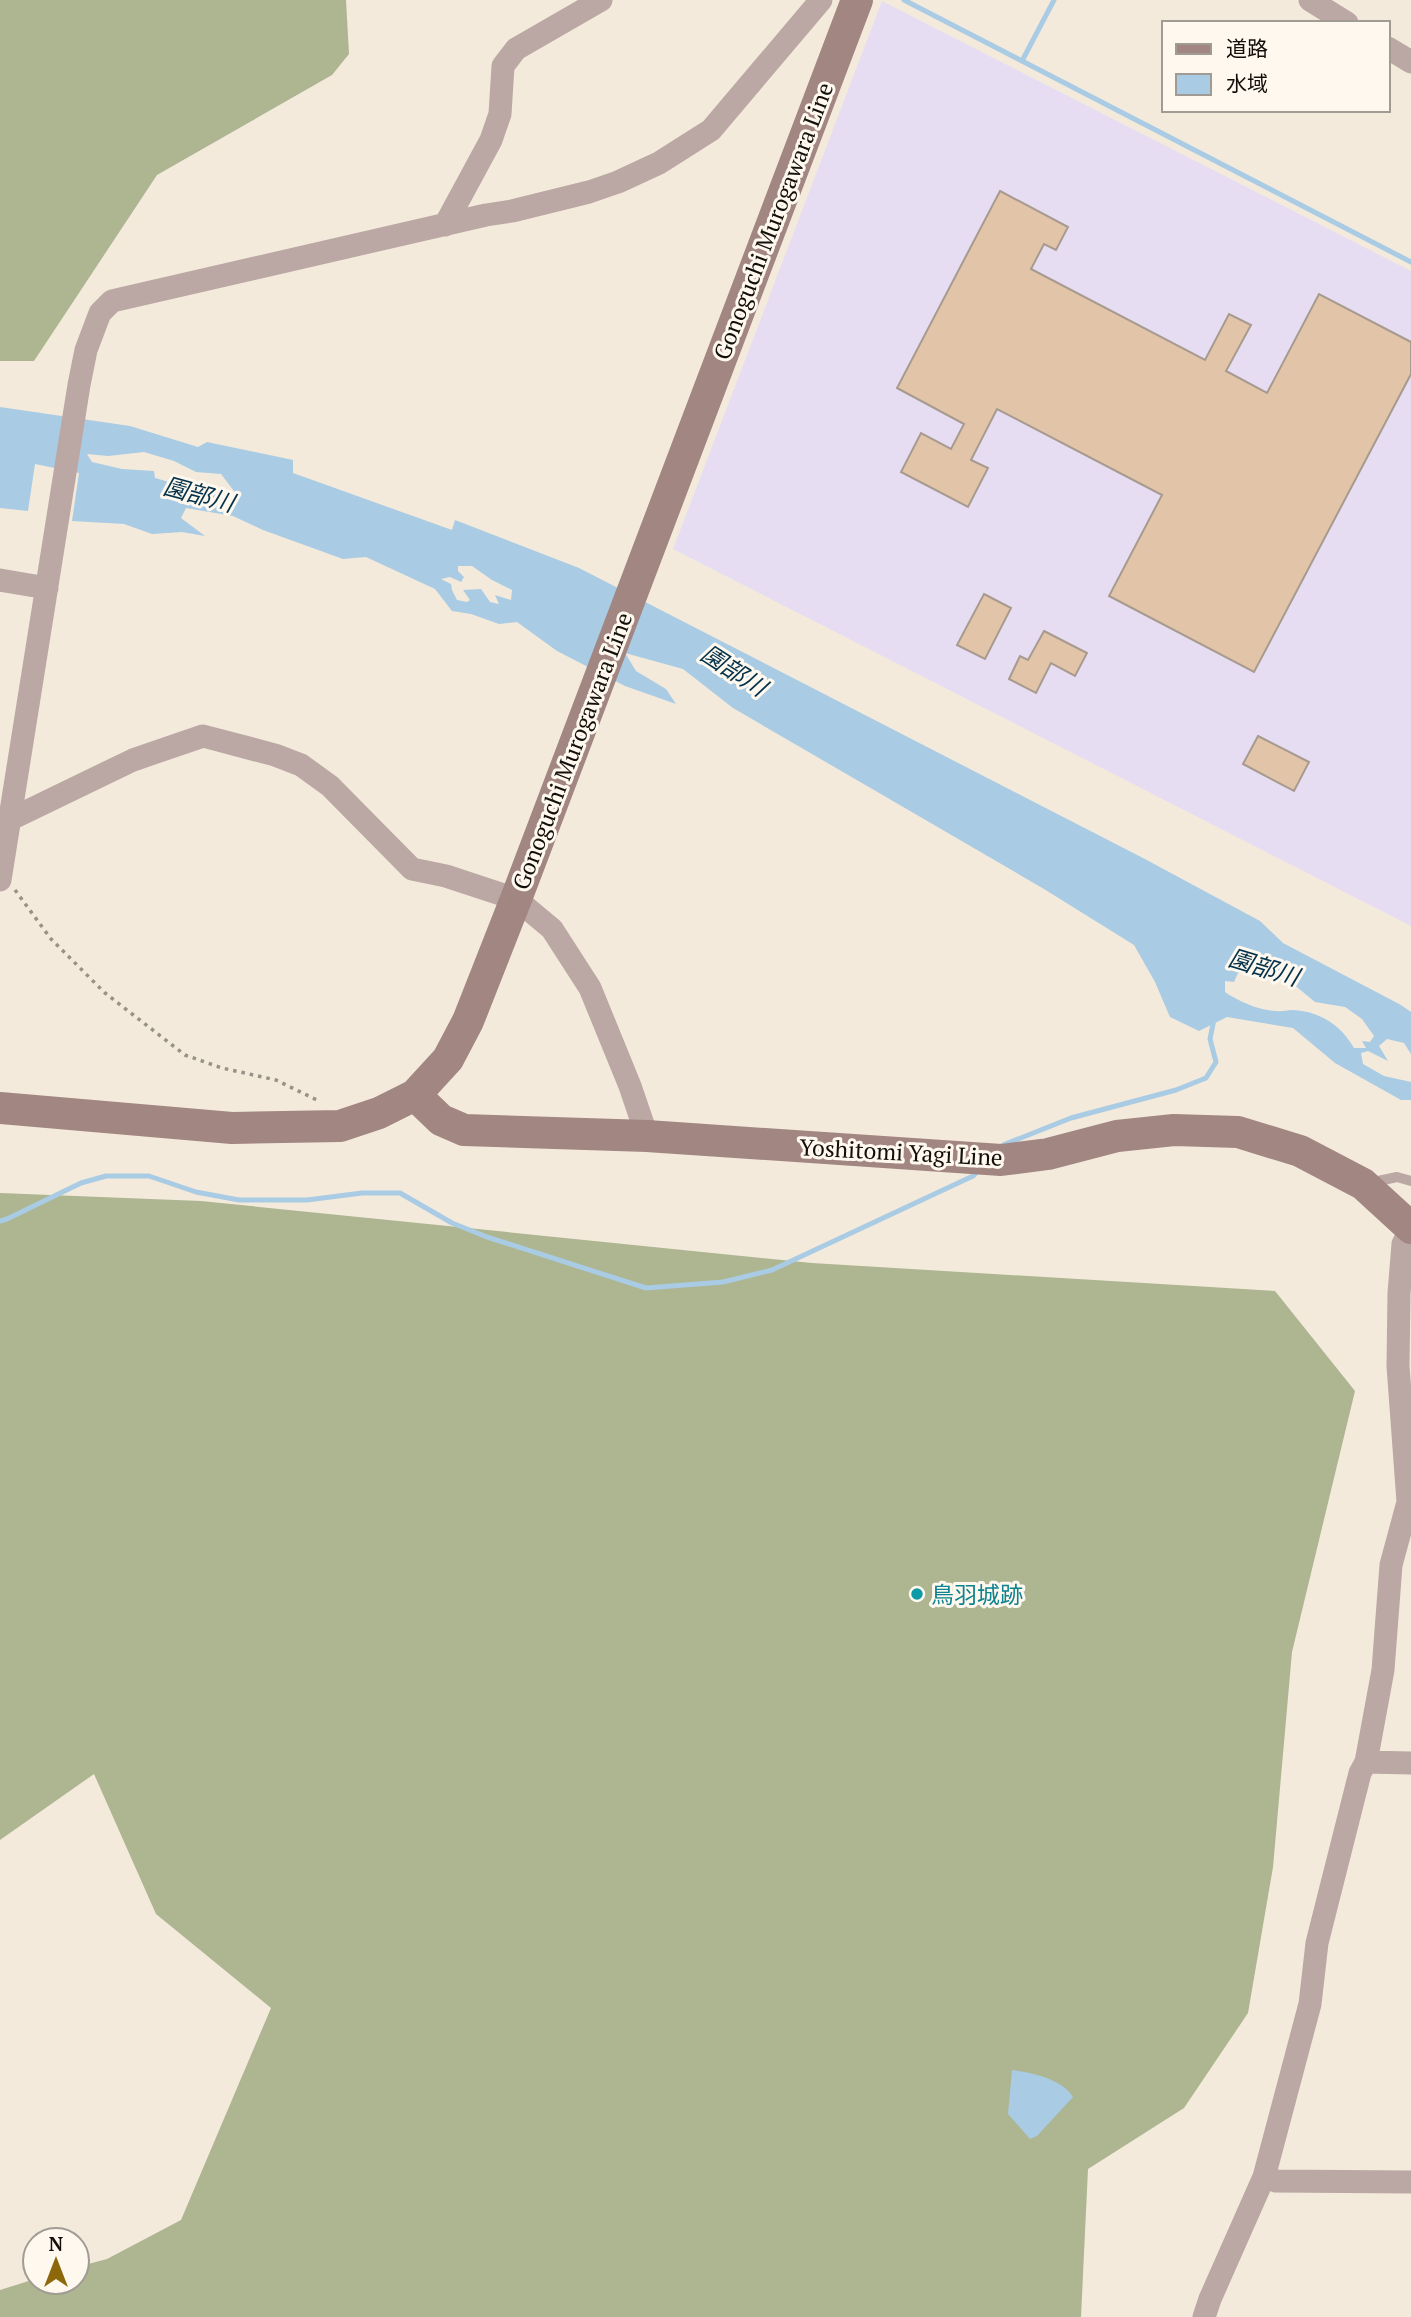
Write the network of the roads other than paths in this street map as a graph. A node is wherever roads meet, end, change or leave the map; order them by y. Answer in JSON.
{"nodes":[{"id":1,"x":601,"y":0,"type":"edge"},
{"id":2,"x":821,"y":0,"type":"edge"},
{"id":3,"x":858,"y":0,"type":"edge"},
{"id":4,"x":1310,"y":0,"type":"edge"},
{"id":5,"x":1344,"y":21,"type":"edge"},
{"id":6,"x":1390,"y":49,"type":"edge"},
{"id":7,"x":1411,"y":62,"type":"edge"},
{"id":8,"x":445,"y":225,"type":"junction"},
{"id":9,"x":0,"y":580,"type":"edge"},
{"id":10,"x":48,"y":581,"type":"junction"},
{"id":11,"x":9,"y":820,"type":"junction"},
{"id":12,"x":0,"y":873,"type":"edge"},
{"id":13,"x":516,"y":899,"type":"junction"},
{"id":14,"x":415,"y":1095,"type":"junction"},
{"id":15,"x":0,"y":1108,"type":"edge"},
{"id":16,"x":647,"y":1136,"type":"junction"},
{"id":17,"x":1411,"y":1181,"type":"edge"},
{"id":18,"x":1363,"y":1184,"type":"junction"},
{"id":19,"x":1411,"y":1229,"type":"edge"},
{"id":20,"x":1366,"y":1762,"type":"junction"},
{"id":21,"x":1411,"y":1763,"type":"edge"},
{"id":22,"x":1264,"y":2177,"type":"junction"},
{"id":23,"x":1411,"y":2182,"type":"edge"},
{"id":24,"x":1204,"y":2317,"type":"edge"}],
"edges":[{"from":1,"to":8,"type":"street"},
{"from":2,"to":8,"type":"street"},
{"from":3,"to":13,"type":"main road","name":"Gonoguchi Murogawara Line"},
{"from":4,"to":5,"type":"street"},
{"from":6,"to":7,"type":"street"},
{"from":8,"to":10,"type":"street"},
{"from":9,"to":10,"type":"street"},
{"from":10,"to":11,"type":"street"},
{"from":11,"to":12,"type":"street"},
{"from":11,"to":13,"type":"street"},
{"from":13,"to":14,"type":"main road","name":"Gonoguchi Murogawara Line"},
{"from":13,"to":16,"type":"street"},
{"from":14,"to":15,"type":"main road","name":"Gonoguchi Murogawara Line"},
{"from":14,"to":16,"type":"main road","name":"Yoshitomi Yagi Line"},
{"from":16,"to":18,"type":"main road","name":"Yoshitomi Yagi Line"},
{"from":17,"to":18,"type":"lane"},
{"from":18,"to":19,"type":"main road","name":"Yoshitomi Yagi Line"},
{"from":19,"to":20,"type":"street"},
{"from":20,"to":21,"type":"street"},
{"from":20,"to":22,"type":"street"},
{"from":22,"to":23,"type":"street"},
{"from":22,"to":24,"type":"street"}]}
